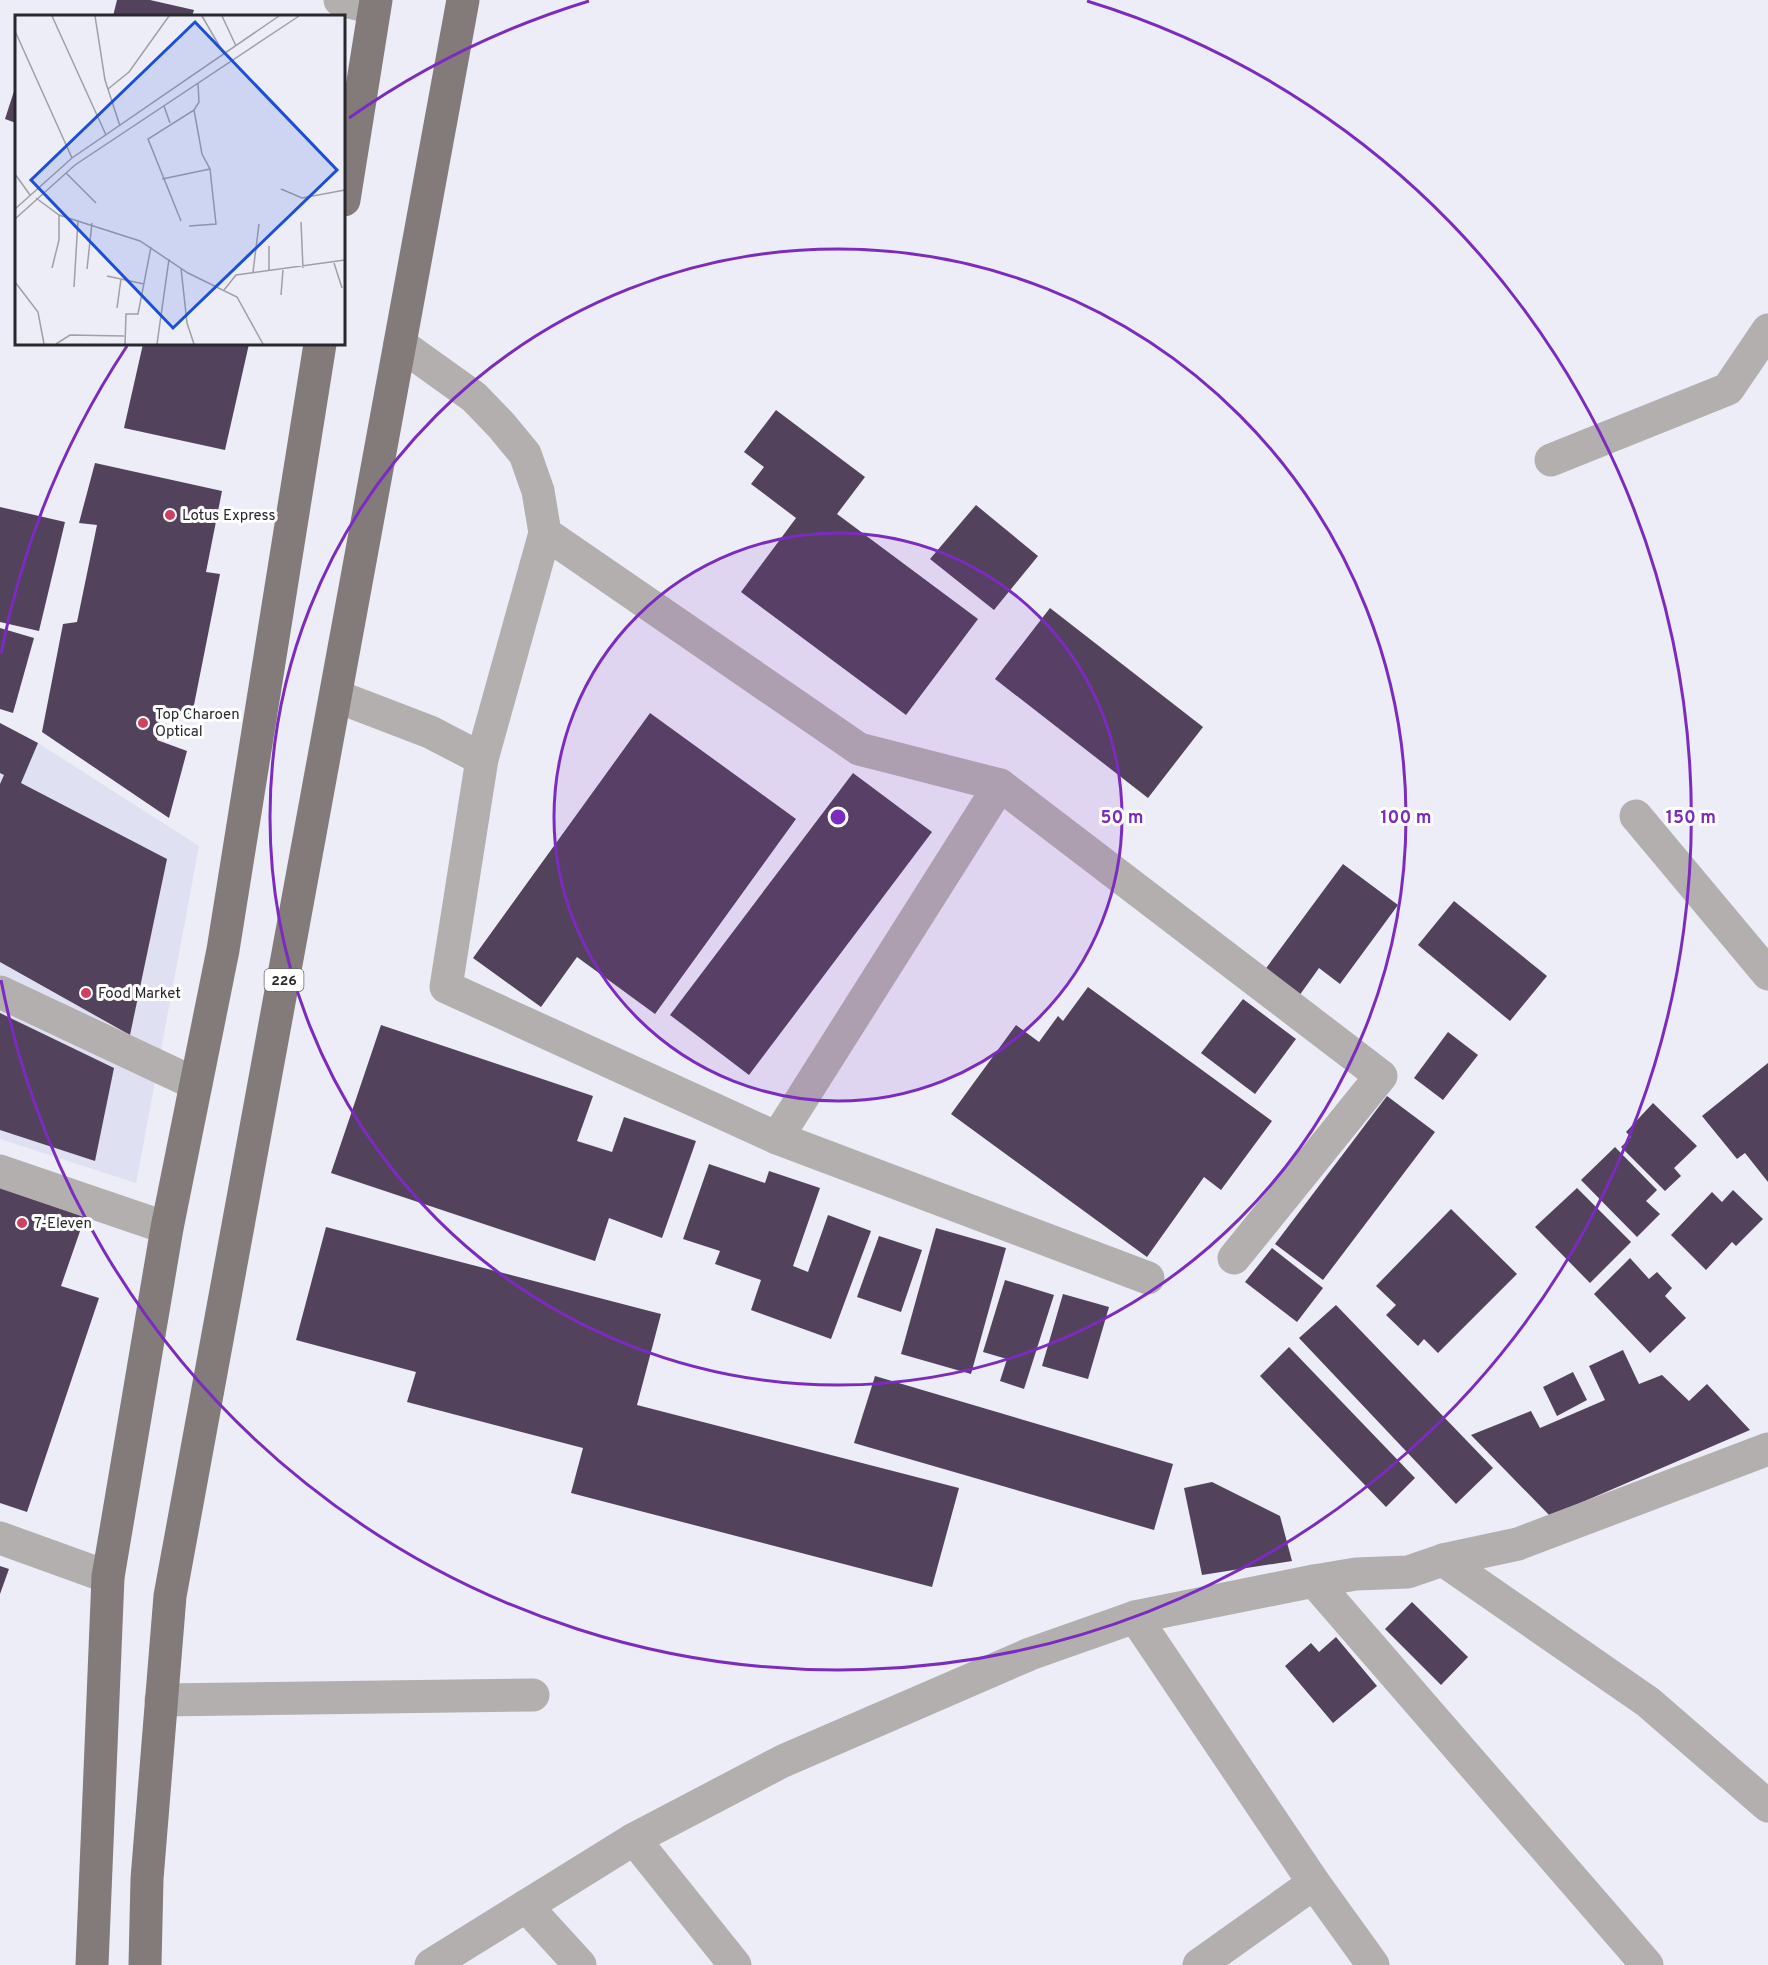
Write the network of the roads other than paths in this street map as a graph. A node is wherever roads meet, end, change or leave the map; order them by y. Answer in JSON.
{"nodes":[{"id":1,"x":340,"y":0,"type":"edge"},
{"id":2,"x":463,"y":0,"type":"edge"},
{"id":3,"x":375,"y":4,"type":"edge"},
{"id":4,"x":345,"y":194,"type":"edge"},
{"id":5,"x":1768,"y":330,"type":"edge"},
{"id":6,"x":400,"y":344,"type":"junction"},
{"id":7,"x":320,"y":345,"type":"edge"},
{"id":8,"x":1551,"y":460,"type":"dead end"},
{"id":9,"x":545,"y":532,"type":"junction"},
{"id":10,"x":336,"y":696,"type":"junction"},
{"id":11,"x":482,"y":759,"type":"junction"},
{"id":12,"x":1000,"y":785,"type":"junction"},
{"id":13,"x":1636,"y":816,"type":"dead end"},
{"id":14,"x":1768,"y":974,"type":"edge"},
{"id":15,"x":0,"y":992,"type":"edge"},
{"id":16,"x":196,"y":1084,"type":"junction"},
{"id":17,"x":777,"y":1138,"type":"junction"},
{"id":18,"x":0,"y":1171,"type":"edge"},
{"id":19,"x":167,"y":1228,"type":"junction"},
{"id":20,"x":1234,"y":1258,"type":"dead end"},
{"id":21,"x":1148,"y":1278,"type":"dead end"},
{"id":22,"x":1768,"y":1449,"type":"edge"},
{"id":23,"x":0,"y":1538,"type":"edge"},
{"id":24,"x":1443,"y":1560,"type":"junction"},
{"id":25,"x":108,"y":1577,"type":"junction"},
{"id":26,"x":1314,"y":1581,"type":"junction"},
{"id":27,"x":1134,"y":1617,"type":"junction"},
{"id":28,"x":533,"y":1695,"type":"dead end"},
{"id":29,"x":161,"y":1700,"type":"junction"},
{"id":30,"x":1768,"y":1806,"type":"edge"},
{"id":31,"x":634,"y":1839,"type":"junction"},
{"id":32,"x":1314,"y":1883,"type":"junction"},
{"id":33,"x":526,"y":1906,"type":"junction"},
{"id":34,"x":92,"y":1965,"type":"edge"},
{"id":35,"x":145,"y":1965,"type":"edge"},
{"id":36,"x":431,"y":1965,"type":"edge"},
{"id":37,"x":580,"y":1965,"type":"edge"},
{"id":38,"x":735,"y":1965,"type":"edge"},
{"id":39,"x":1199,"y":1965,"type":"edge"},
{"id":40,"x":1373,"y":1965,"type":"edge"},
{"id":41,"x":1647,"y":1965,"type":"edge"}],
"edges":[{"from":1,"to":3,"type":"street"},
{"from":2,"to":6,"type":"main road","number":"226"},
{"from":3,"to":4,"type":"main road"},
{"from":5,"to":8,"type":"street"},
{"from":6,"to":9,"type":"street"},
{"from":6,"to":10,"type":"main road","number":"226"},
{"from":7,"to":16,"type":"main road"},
{"from":9,"to":11,"type":"street"},
{"from":9,"to":12,"type":"street"},
{"from":10,"to":11,"type":"street"},
{"from":10,"to":29,"type":"main road","number":"226"},
{"from":11,"to":17,"type":"street"},
{"from":12,"to":17,"type":"street"},
{"from":12,"to":20,"type":"street"},
{"from":13,"to":14,"type":"street"},
{"from":15,"to":16,"type":"street"},
{"from":16,"to":19,"type":"main road"},
{"from":17,"to":21,"type":"street"},
{"from":18,"to":19,"type":"street"},
{"from":19,"to":25,"type":"main road"},
{"from":22,"to":24,"type":"street"},
{"from":23,"to":25,"type":"street"},
{"from":24,"to":26,"type":"street"},
{"from":24,"to":30,"type":"street"},
{"from":25,"to":34,"type":"main road"},
{"from":26,"to":27,"type":"street"},
{"from":26,"to":41,"type":"street"},
{"from":27,"to":31,"type":"street"},
{"from":27,"to":32,"type":"street"},
{"from":28,"to":29,"type":"street"},
{"from":29,"to":35,"type":"main road","number":"226"},
{"from":31,"to":33,"type":"street"},
{"from":31,"to":38,"type":"street"},
{"from":32,"to":39,"type":"street"},
{"from":32,"to":40,"type":"street"},
{"from":33,"to":36,"type":"street"},
{"from":33,"to":37,"type":"street"}]}
